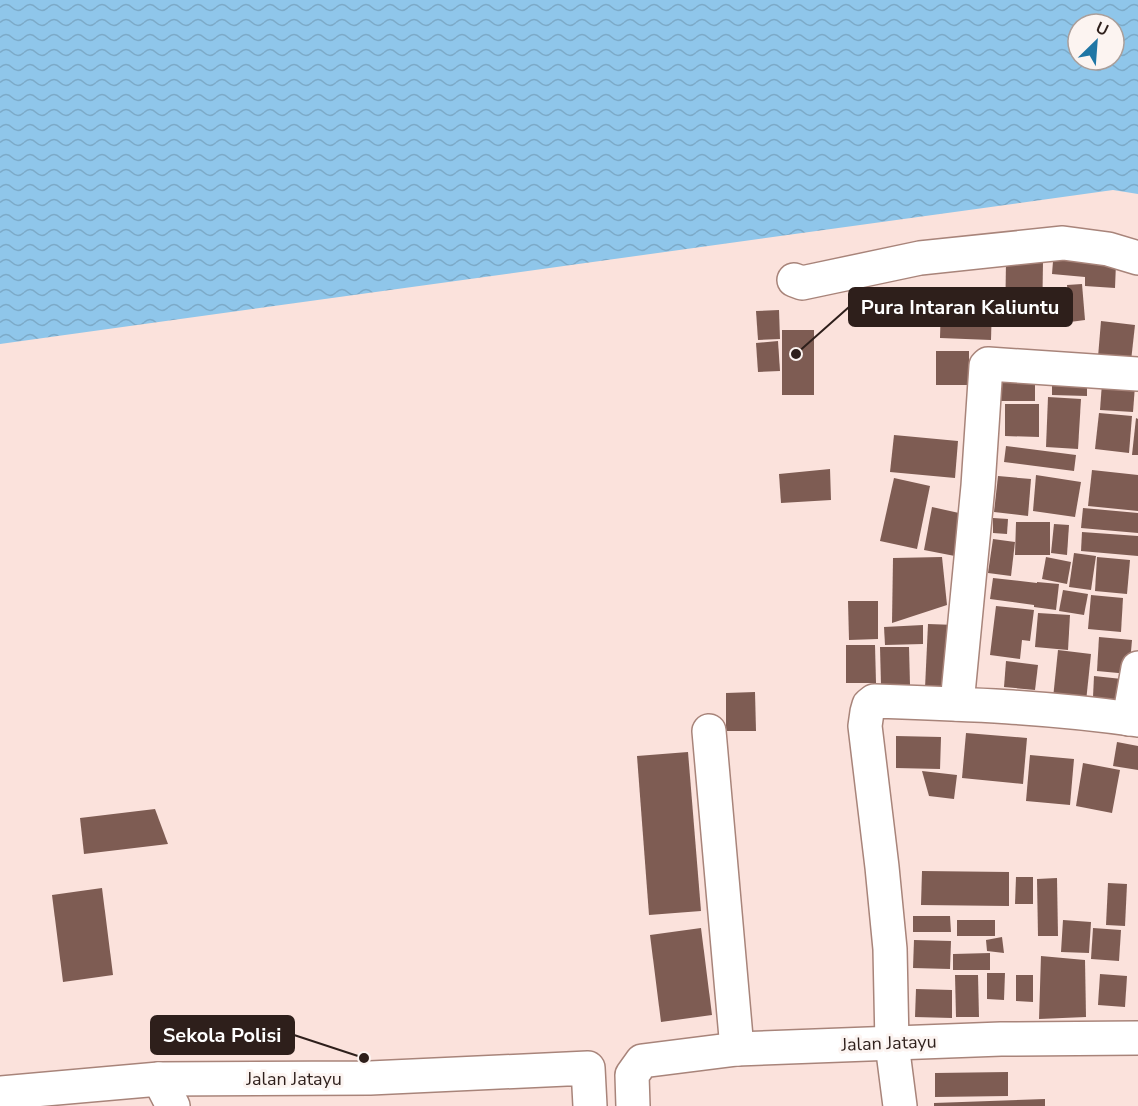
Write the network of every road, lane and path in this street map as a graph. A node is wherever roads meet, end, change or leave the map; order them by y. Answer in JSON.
{"nodes":[{"id":1,"x":1138,"y":258,"type":"edge"},
{"id":2,"x":794,"y":280,"type":"dead end"},
{"id":3,"x":1138,"y":374,"type":"edge"},
{"id":4,"x":1138,"y":669,"type":"edge"},
{"id":5,"x":957,"y":704,"type":"junction"},
{"id":6,"x":1134,"y":719,"type":"edge"},
{"id":7,"x":710,"y":731,"type":"dead end"},
{"id":8,"x":1138,"y":1038,"type":"edge"},
{"id":9,"x":892,"y":1044,"type":"junction"},
{"id":10,"x":737,"y":1049,"type":"junction"},
{"id":11,"x":166,"y":1092,"type":"edge"},
{"id":12,"x":365,"y":1092,"type":"edge"},
{"id":13,"x":0,"y":1093,"type":"edge"},
{"id":14,"x":590,"y":1106,"type":"edge"},
{"id":15,"x":633,"y":1106,"type":"edge"},
{"id":16,"x":900,"y":1106,"type":"edge"}],
"edges":[{"from":1,"to":2,"type":"street"},
{"from":3,"to":5,"type":"street"},
{"from":4,"to":6,"type":"street"},
{"from":5,"to":6,"type":"street"},
{"from":5,"to":9,"type":"street"},
{"from":7,"to":10,"type":"street"},
{"from":8,"to":9,"type":"street","name":"Jalan Jatayu"},
{"from":9,"to":10,"type":"street","name":"Jalan Jatayu"},
{"from":9,"to":16,"type":"street"},
{"from":10,"to":15,"type":"street","name":"Jalan Jatayu"},
{"from":11,"to":12,"type":"street","name":"Jalan Jatayu"},
{"from":11,"to":13,"type":"street","name":"Jalan Jatayu"},
{"from":12,"to":14,"type":"street","name":"Jalan Jatayu"}]}
